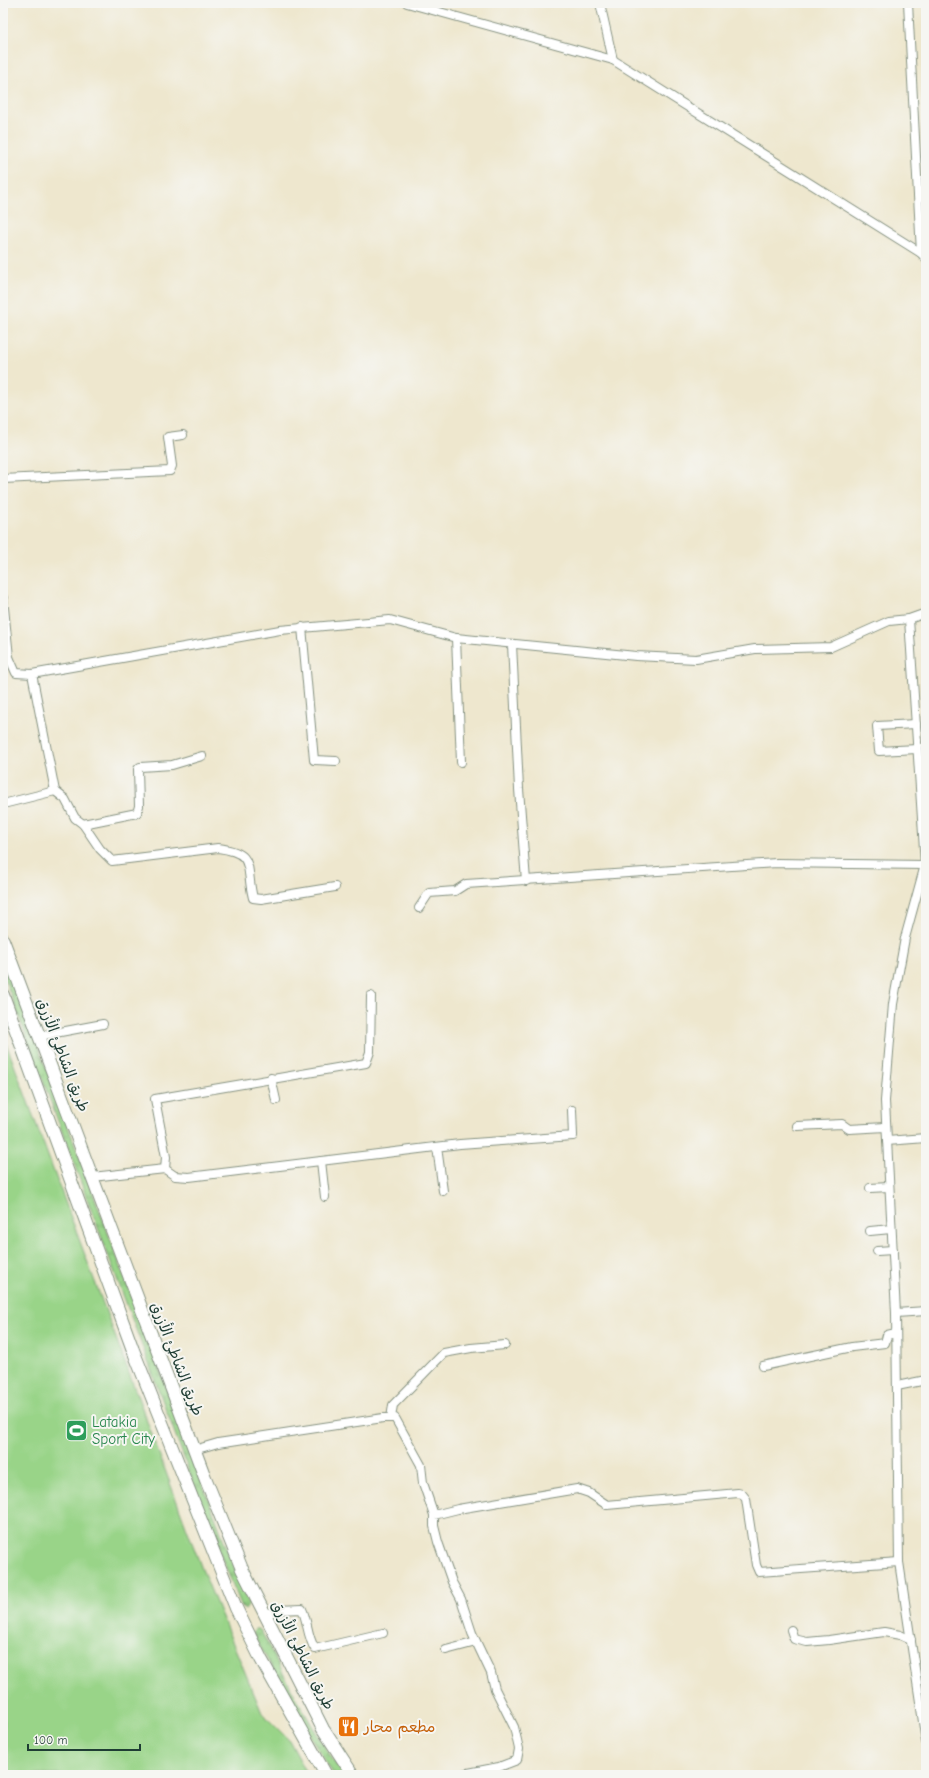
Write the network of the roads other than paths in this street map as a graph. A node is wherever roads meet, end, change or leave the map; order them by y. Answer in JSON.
{"nodes":[{"id":1,"x":407,"y":3,"type":"edge"},
{"id":2,"x":600,"y":3,"type":"edge"},
{"id":3,"x":908,"y":3,"type":"edge"},
{"id":4,"x":613,"y":60,"type":"junction"},
{"id":5,"x":923,"y":256,"type":"edge"},
{"id":6,"x":183,"y":435,"type":"dead end"},
{"id":7,"x":3,"y":479,"type":"edge"},
{"id":8,"x":3,"y":598,"type":"edge"},
{"id":9,"x":926,"y":613,"type":"edge"},
{"id":10,"x":909,"y":619,"type":"junction"},
{"id":11,"x":302,"y":627,"type":"junction"},
{"id":12,"x":456,"y":638,"type":"junction"},
{"id":13,"x":512,"y":644,"type":"junction"},
{"id":14,"x":32,"y":674,"type":"junction"},
{"id":15,"x":916,"y":724,"type":"junction"},
{"id":16,"x":917,"y":750,"type":"junction"},
{"id":17,"x":202,"y":756,"type":"dead end"},
{"id":18,"x":336,"y":761,"type":"dead end"},
{"id":19,"x":461,"y":762,"type":"dead end"},
{"id":20,"x":55,"y":791,"type":"junction"},
{"id":21,"x":3,"y":804,"type":"edge"},
{"id":22,"x":83,"y":824,"type":"junction"},
{"id":23,"x":925,"y":865,"type":"edge"},
{"id":24,"x":526,"y":881,"type":"junction"},
{"id":25,"x":335,"y":888,"type":"dead end"},
{"id":26,"x":419,"y":908,"type":"dead end"},
{"id":27,"x":3,"y":940,"type":"edge"},
{"id":28,"x":3,"y":995,"type":"edge"},
{"id":29,"x":371,"y":996,"type":"dead end"},
{"id":30,"x":103,"y":1024,"type":"dead end"},
{"id":31,"x":39,"y":1036,"type":"junction"},
{"id":32,"x":271,"y":1078,"type":"junction"},
{"id":33,"x":276,"y":1100,"type":"dead end"},
{"id":34,"x":572,"y":1110,"type":"dead end"},
{"id":35,"x":797,"y":1126,"type":"dead end"},
{"id":36,"x":886,"y":1127,"type":"junction"},
{"id":37,"x":926,"y":1138,"type":"edge"},
{"id":38,"x":887,"y":1141,"type":"junction"},
{"id":39,"x":437,"y":1147,"type":"junction"},
{"id":40,"x":322,"y":1161,"type":"junction"},
{"id":41,"x":165,"y":1169,"type":"junction"},
{"id":42,"x":92,"y":1177,"type":"junction"},
{"id":43,"x":889,"y":1187,"type":"junction"},
{"id":44,"x":870,"y":1188,"type":"dead end"},
{"id":45,"x":443,"y":1191,"type":"dead end"},
{"id":46,"x":325,"y":1197,"type":"dead end"},
{"id":47,"x":892,"y":1229,"type":"junction"},
{"id":48,"x":870,"y":1231,"type":"dead end"},
{"id":49,"x":893,"y":1250,"type":"junction"},
{"id":50,"x":877,"y":1251,"type":"dead end"},
{"id":51,"x":926,"y":1311,"type":"edge"},
{"id":52,"x":896,"y":1312,"type":"junction"},
{"id":53,"x":896,"y":1333,"type":"junction"},
{"id":54,"x":505,"y":1345,"type":"dead end"},
{"id":55,"x":763,"y":1366,"type":"dead end"},
{"id":56,"x":926,"y":1380,"type":"edge"},
{"id":57,"x":897,"y":1386,"type":"junction"},
{"id":58,"x":391,"y":1418,"type":"junction"},
{"id":59,"x":194,"y":1450,"type":"junction"},
{"id":60,"x":434,"y":1515,"type":"junction"},
{"id":61,"x":899,"y":1562,"type":"junction"},
{"id":62,"x":264,"y":1615,"type":"junction"},
{"id":63,"x":791,"y":1630,"type":"dead end"},
{"id":64,"x":383,"y":1633,"type":"dead end"},
{"id":65,"x":911,"y":1640,"type":"junction"},
{"id":66,"x":476,"y":1642,"type":"junction"},
{"id":67,"x":446,"y":1650,"type":"dead end"},
{"id":68,"x":926,"y":1742,"type":"edge"},
{"id":69,"x":326,"y":1775,"type":"edge"},
{"id":70,"x":353,"y":1775,"type":"edge"},
{"id":71,"x":458,"y":1775,"type":"edge"}],
"edges":[{"from":1,"to":4,"type":"street"},
{"from":2,"to":4,"type":"street"},
{"from":3,"to":5,"type":"street"},
{"from":4,"to":5,"type":"street"},
{"from":6,"to":7,"type":"street"},
{"from":8,"to":14,"type":"street"},
{"from":9,"to":10,"type":"street"},
{"from":10,"to":13,"type":"street"},
{"from":10,"to":15,"type":"street"},
{"from":11,"to":12,"type":"street"},
{"from":11,"to":14,"type":"street"},
{"from":11,"to":18,"type":"street"},
{"from":12,"to":13,"type":"street"},
{"from":12,"to":19,"type":"street"},
{"from":13,"to":24,"type":"street"},
{"from":14,"to":20,"type":"street"},
{"from":15,"to":16,"type":"street"},
{"from":15,"to":16,"type":"street"},
{"from":16,"to":23,"type":"street"},
{"from":17,"to":22,"type":"street"},
{"from":20,"to":21,"type":"street"},
{"from":20,"to":22,"type":"street"},
{"from":22,"to":25,"type":"street"},
{"from":23,"to":24,"type":"street"},
{"from":23,"to":36,"type":"street"},
{"from":24,"to":26,"type":"street"},
{"from":27,"to":31,"type":"main road","name":"طريق الشاطئ الأزرق"},
{"from":28,"to":69,"type":"main road"},
{"from":29,"to":32,"type":"street"},
{"from":30,"to":31,"type":"street"},
{"from":31,"to":42,"type":"main road","name":"طريق الشاطئ الأزرق"},
{"from":32,"to":33,"type":"street"},
{"from":32,"to":41,"type":"street"},
{"from":34,"to":39,"type":"street"},
{"from":35,"to":36,"type":"street"},
{"from":36,"to":38,"type":"street"},
{"from":37,"to":38,"type":"street"},
{"from":38,"to":43,"type":"street"},
{"from":39,"to":40,"type":"street"},
{"from":39,"to":45,"type":"street"},
{"from":40,"to":41,"type":"street"},
{"from":40,"to":46,"type":"street"},
{"from":41,"to":42,"type":"street"},
{"from":42,"to":59,"type":"main road","name":"طريق الشاطئ الأزرق"},
{"from":43,"to":44,"type":"street"},
{"from":43,"to":47,"type":"street"},
{"from":47,"to":48,"type":"street"},
{"from":47,"to":49,"type":"street"},
{"from":49,"to":50,"type":"street"},
{"from":49,"to":52,"type":"street"},
{"from":51,"to":52,"type":"street"},
{"from":52,"to":53,"type":"street"},
{"from":53,"to":55,"type":"street"},
{"from":53,"to":57,"type":"street"},
{"from":54,"to":58,"type":"street"},
{"from":56,"to":57,"type":"street"},
{"from":57,"to":61,"type":"street"},
{"from":58,"to":59,"type":"street"},
{"from":58,"to":60,"type":"street"},
{"from":59,"to":62,"type":"main road","name":"طريق الشاطئ الأزرق"},
{"from":60,"to":61,"type":"street"},
{"from":60,"to":66,"type":"street"},
{"from":61,"to":65,"type":"street"},
{"from":62,"to":64,"type":"street"},
{"from":62,"to":70,"type":"main road","name":"طريق الشاطئ الأزرق"},
{"from":63,"to":65,"type":"street"},
{"from":65,"to":68,"type":"street"},
{"from":66,"to":67,"type":"street"},
{"from":66,"to":71,"type":"street"}]}
